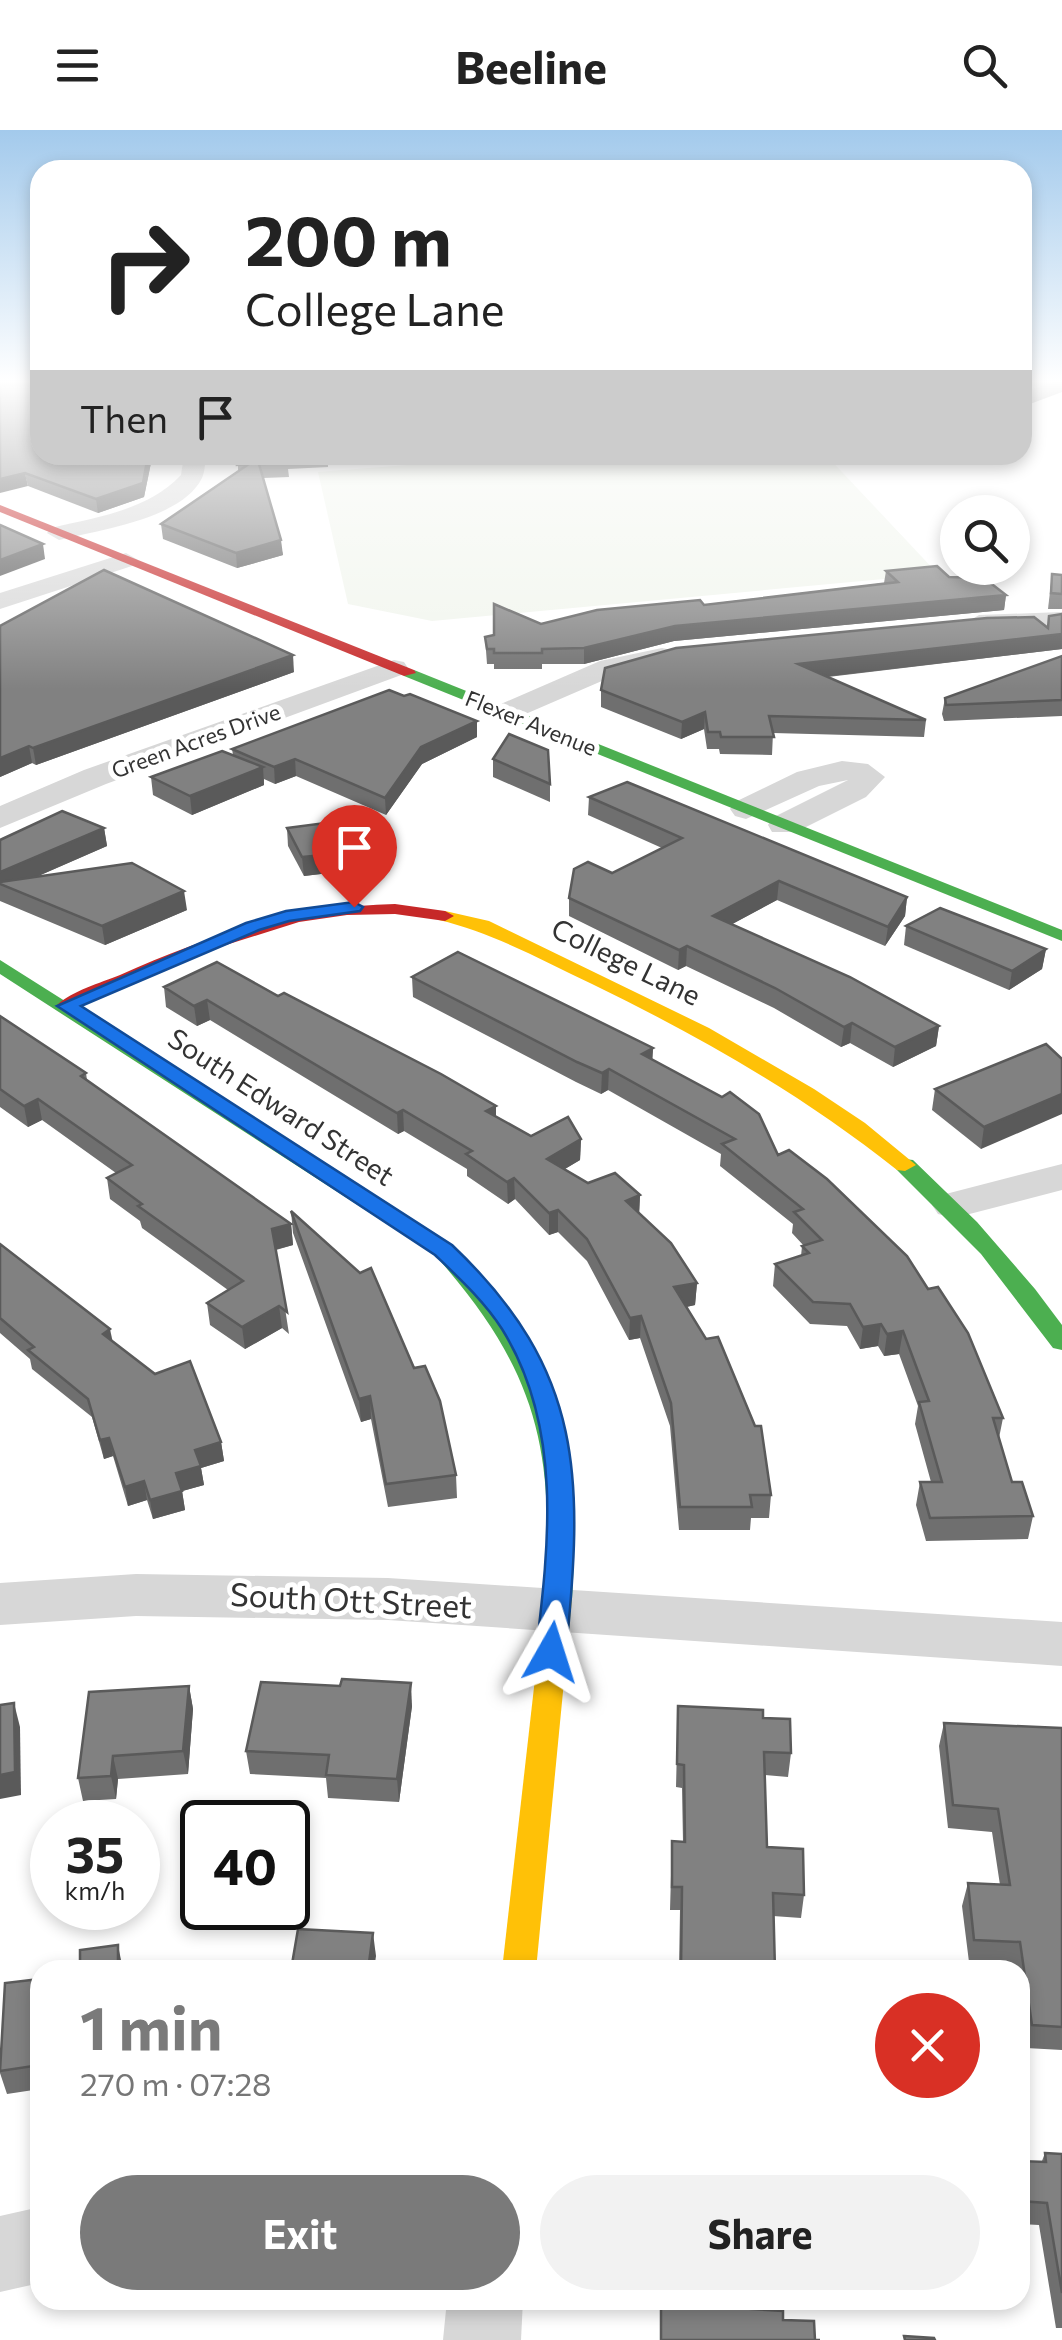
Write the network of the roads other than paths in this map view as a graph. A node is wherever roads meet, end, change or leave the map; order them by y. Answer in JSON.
{"nodes":[{"id":1,"x":185,"y":483,"type":"edge"},
{"id":2,"x":0,"y":508,"type":"edge"},
{"id":3,"x":59,"y":532,"type":"junction"},
{"id":4,"x":126,"y":560,"type":"junction"},
{"id":5,"x":0,"y":601,"type":"edge"},
{"id":6,"x":1062,"y":620,"type":"edge"},
{"id":7,"x":948,"y":626,"type":"edge"},
{"id":8,"x":693,"y":652,"type":"edge"},
{"id":9,"x":394,"y":668,"type":"junction"},
{"id":10,"x":504,"y":713,"type":"junction"},
{"id":11,"x":746,"y":810,"type":"junction"},
{"id":12,"x":0,"y":818,"type":"edge"},
{"id":13,"x":784,"y":824,"type":"junction"},
{"id":14,"x":1062,"y":936,"type":"edge"},
{"id":15,"x":0,"y":966,"type":"edge"},
{"id":16,"x":67,"y":1006,"type":"junction"},
{"id":17,"x":1062,"y":1177,"type":"edge"},
{"id":18,"x":954,"y":1205,"type":"junction"},
{"id":19,"x":1062,"y":1342,"type":"edge"},
{"id":20,"x":0,"y":1604,"type":"edge"},
{"id":21,"x":555,"y":1613,"type":"junction"},
{"id":22,"x":1062,"y":1644,"type":"edge"},
{"id":23,"x":519,"y":1960,"type":"edge"},
{"id":24,"x":30,"y":2247,"type":"edge"},
{"id":25,"x":0,"y":2254,"type":"edge"},
{"id":26,"x":484,"y":2310,"type":"edge"},
{"id":27,"x":482,"y":2340,"type":"edge"}],
"edges":[{"from":1,"to":3,"type":"street"},
{"from":2,"to":3,"type":"street","name":"Flexer Avenue"},
{"from":3,"to":4,"type":"street","name":"Flexer Avenue"},
{"from":4,"to":5,"type":"street"},
{"from":4,"to":9,"type":"street","name":"Flexer Avenue"},
{"from":6,"to":7,"type":"street"},
{"from":8,"to":10,"type":"street"},
{"from":9,"to":10,"type":"street","name":"Flexer Avenue"},
{"from":9,"to":12,"type":"street","name":"Green Acres Drive"},
{"from":10,"to":11,"type":"street","name":"Flexer Avenue"},
{"from":11,"to":13,"type":"street","name":"Flexer Avenue"},
{"from":11,"to":13,"type":"street"},
{"from":13,"to":14,"type":"street","name":"Flexer Avenue"},
{"from":15,"to":16,"type":"street","name":"South Edward Street"},
{"from":16,"to":18,"type":"street","name":"College Lane"},
{"from":16,"to":21,"type":"street","name":"South Edward Street"},
{"from":17,"to":18,"type":"street"},
{"from":18,"to":19,"type":"street","name":"College Lane"},
{"from":20,"to":21,"type":"street","name":"South Ott Street"},
{"from":21,"to":22,"type":"street","name":"South Ott Street"},
{"from":21,"to":23,"type":"street","name":"South Edward Street"},
{"from":24,"to":25,"type":"street"},
{"from":26,"to":27,"type":"street"}]}
